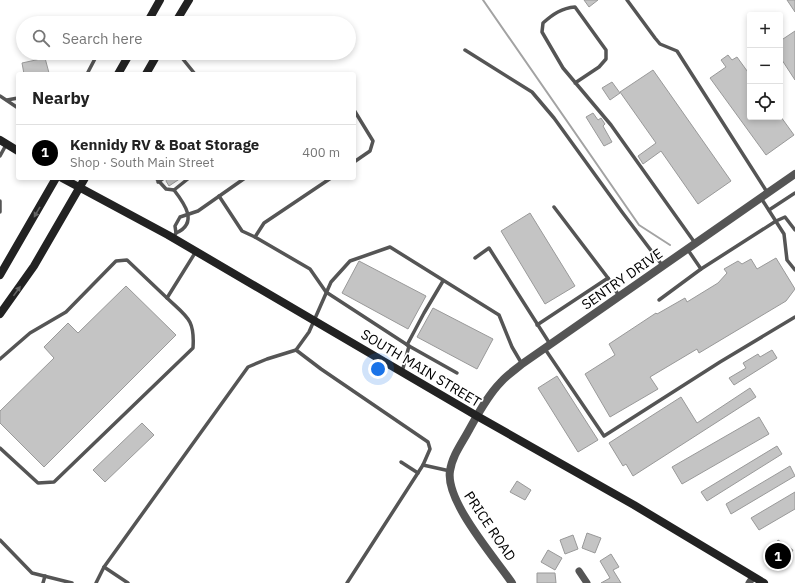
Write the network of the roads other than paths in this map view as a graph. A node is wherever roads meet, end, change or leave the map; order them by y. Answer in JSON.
{"nodes":[{"id":1,"x":160,"y":0,"type":"edge"},
{"id":2,"x":189,"y":0,"type":"edge"},
{"id":3,"x":627,"y":0,"type":"edge"},
{"id":4,"x":151,"y":16,"type":"edge"},
{"id":5,"x":180,"y":16,"type":"edge"},
{"id":6,"x":465,"y":50,"type":"dead end"},
{"id":7,"x":94,"y":60,"type":"edge"},
{"id":8,"x":126,"y":60,"type":"edge"},
{"id":9,"x":154,"y":60,"type":"edge"},
{"id":10,"x":184,"y":60,"type":"edge"},
{"id":11,"x":88,"y":72,"type":"edge"},
{"id":12,"x":119,"y":72,"type":"edge"},
{"id":13,"x":147,"y":72,"type":"edge"},
{"id":14,"x":193,"y":72,"type":"edge"},
{"id":15,"x":575,"y":83,"type":"junction"},
{"id":16,"x":0,"y":96,"type":"edge"},
{"id":17,"x":16,"y":98,"type":"edge"},
{"id":18,"x":7,"y":100,"type":"junction"},
{"id":19,"x":16,"y":107,"type":"edge"},
{"id":20,"x":356,"y":113,"type":"edge"},
{"id":21,"x":3,"y":142,"type":"edge"},
{"id":22,"x":16,"y":150,"type":"edge"},
{"id":23,"x":0,"y":156,"type":"edge"},
{"id":24,"x":356,"y":161,"type":"edge"},
{"id":25,"x":795,"y":174,"type":"edge"},
{"id":26,"x":55,"y":180,"type":"edge"},
{"id":27,"x":66,"y":180,"type":"edge"},
{"id":28,"x":84,"y":180,"type":"edge"},
{"id":29,"x":161,"y":180,"type":"edge"},
{"id":30,"x":186,"y":180,"type":"edge"},
{"id":31,"x":242,"y":180,"type":"edge"},
{"id":32,"x":328,"y":180,"type":"edge"},
{"id":33,"x":158,"y":182,"type":"joint"},
{"id":34,"x":80,"y":188,"type":"junction"},
{"id":35,"x":174,"y":190,"type":"junction"},
{"id":36,"x":795,"y":193,"type":"edge"},
{"id":37,"x":219,"y":196,"type":"junction"},
{"id":38,"x":765,"y":196,"type":"junction"},
{"id":39,"x":0,"y":201,"type":"edge"},
{"id":40,"x":554,"y":207,"type":"dead end"},
{"id":41,"x":769,"y":210,"type":"junction"},
{"id":42,"x":0,"y":212,"type":"edge"},
{"id":43,"x":187,"y":214,"type":"junction"},
{"id":44,"x":776,"y":221,"type":"junction"},
{"id":45,"x":795,"y":230,"type":"edge"},
{"id":46,"x":174,"y":236,"type":"junction"},
{"id":47,"x":255,"y":238,"type":"junction"},
{"id":48,"x":695,"y":243,"type":"junction"},
{"id":49,"x":687,"y":249,"type":"junction"},
{"id":50,"x":195,"y":253,"type":"junction"},
{"id":51,"x":475,"y":258,"type":"dead end"},
{"id":52,"x":663,"y":266,"type":"junction"},
{"id":53,"x":701,"y":269,"type":"junction"},
{"id":54,"x":795,"y":270,"type":"edge"},
{"id":55,"x":0,"y":275,"type":"edge"},
{"id":56,"x":608,"y":278,"type":"junction"},
{"id":57,"x":444,"y":281,"type":"junction"},
{"id":58,"x":326,"y":292,"type":"junction"},
{"id":59,"x":619,"y":297,"type":"junction"},
{"id":60,"x":167,"y":298,"type":"junction"},
{"id":61,"x":658,"y":300,"type":"dead end"},
{"id":62,"x":0,"y":314,"type":"edge"},
{"id":63,"x":795,"y":317,"type":"edge"},
{"id":64,"x":314,"y":320,"type":"junction"},
{"id":65,"x":537,"y":325,"type":"junction"},
{"id":66,"x":408,"y":346,"type":"junction"},
{"id":67,"x":548,"y":347,"type":"junction"},
{"id":68,"x":296,"y":350,"type":"junction"},
{"id":69,"x":0,"y":359,"type":"edge"},
{"id":70,"x":522,"y":364,"type":"junction"},
{"id":71,"x":402,"y":372,"type":"junction"},
{"id":72,"x":457,"y":373,"type":"dead end"},
{"id":73,"x":477,"y":416,"type":"junction"},
{"id":74,"x":0,"y":448,"type":"edge"},
{"id":75,"x":401,"y":462,"type":"dead end"},
{"id":76,"x":423,"y":465,"type":"junction"},
{"id":77,"x":450,"y":471,"type":"junction"},
{"id":78,"x":418,"y":473,"type":"junction"},
{"id":79,"x":0,"y":540,"type":"edge"},
{"id":80,"x":104,"y":567,"type":"junction"},
{"id":81,"x":579,"y":571,"type":"dead end"},
{"id":82,"x":46,"y":576,"type":"junction"},
{"id":83,"x":751,"y":580,"type":"edge"},
{"id":84,"x":43,"y":583,"type":"edge"},
{"id":85,"x":72,"y":583,"type":"edge"},
{"id":86,"x":96,"y":583,"type":"edge"},
{"id":87,"x":128,"y":583,"type":"edge"},
{"id":88,"x":347,"y":583,"type":"edge"},
{"id":89,"x":512,"y":583,"type":"edge"},
{"id":90,"x":587,"y":583,"type":"edge"},
{"id":91,"x":764,"y":583,"type":"edge"}],
"edges":[{"from":1,"to":4,"type":"main road"},
{"from":2,"to":5,"type":"main road"},
{"from":3,"to":38,"type":"lane"},
{"from":6,"to":52,"type":"lane"},
{"from":7,"to":11,"type":"lane"},
{"from":8,"to":12,"type":"main road"},
{"from":9,"to":13,"type":"main road"},
{"from":10,"to":14,"type":"lane"},
{"from":15,"to":15,"type":"lane"},
{"from":15,"to":48,"type":"lane"},
{"from":16,"to":18,"type":"lane"},
{"from":17,"to":18,"type":"lane"},
{"from":18,"to":19,"type":"lane"},
{"from":20,"to":24,"type":"lane"},
{"from":21,"to":22,"type":"main road"},
{"from":21,"to":23,"type":"lane"},
{"from":25,"to":38,"type":"street","name":"SENTRY DRIVE"},
{"from":26,"to":55,"type":"main road","one_way":true},
{"from":27,"to":34,"type":"main road","name":"SOUTH MAIN STREET"},
{"from":28,"to":34,"type":"main road"},
{"from":29,"to":33,"type":"lane"},
{"from":30,"to":35,"type":"lane"},
{"from":31,"to":37,"type":"lane"},
{"from":32,"to":47,"type":"lane"},
{"from":33,"to":35,"type":"lane"},
{"from":34,"to":46,"type":"main road","name":"SOUTH MAIN STREET"},
{"from":62,"to":34,"type":"main road","one_way":true},
{"from":35,"to":43,"type":"lane"},
{"from":36,"to":41,"type":"lane"},
{"from":37,"to":43,"type":"lane"},
{"from":37,"to":47,"type":"lane"},
{"from":38,"to":41,"type":"lane"},
{"from":38,"to":48,"type":"street","name":"SENTRY DRIVE"},
{"from":39,"to":42,"type":"lane"},
{"from":40,"to":56,"type":"lane"},
{"from":41,"to":44,"type":"lane"},
{"from":43,"to":46,"type":"lane"},
{"from":43,"to":46,"type":"lane"},
{"from":44,"to":45,"type":"lane"},
{"from":44,"to":53,"type":"lane"},
{"from":44,"to":54,"type":"lane"},
{"from":46,"to":50,"type":"main road","name":"SOUTH MAIN STREET"},
{"from":47,"to":58,"type":"lane"},
{"from":48,"to":49,"type":"street","name":"SENTRY DRIVE"},
{"from":49,"to":52,"type":"street","name":"SENTRY DRIVE"},
{"from":49,"to":53,"type":"lane"},
{"from":50,"to":60,"type":"lane"},
{"from":50,"to":64,"type":"main road","name":"SOUTH MAIN STREET"},
{"from":51,"to":65,"type":"lane"},
{"from":52,"to":59,"type":"street","name":"SENTRY DRIVE"},
{"from":53,"to":61,"type":"lane"},
{"from":56,"to":59,"type":"lane"},
{"from":56,"to":65,"type":"lane"},
{"from":57,"to":58,"type":"lane"},
{"from":57,"to":66,"type":"lane"},
{"from":57,"to":70,"type":"lane"},
{"from":58,"to":64,"type":"lane"},
{"from":58,"to":66,"type":"lane"},
{"from":59,"to":67,"type":"street","name":"SENTRY DRIVE"},
{"from":60,"to":69,"type":"lane"},
{"from":60,"to":74,"type":"lane"},
{"from":63,"to":67,"type":"lane"},
{"from":64,"to":68,"type":"lane"},
{"from":64,"to":71,"type":"main road","name":"SOUTH MAIN STREET"},
{"from":65,"to":67,"type":"lane"},
{"from":66,"to":71,"type":"lane"},
{"from":66,"to":72,"type":"lane"},
{"from":67,"to":70,"type":"street","name":"SENTRY DRIVE"},
{"from":68,"to":76,"type":"lane"},
{"from":68,"to":80,"type":"lane"},
{"from":70,"to":73,"type":"street","name":"SENTRY DRIVE"},
{"from":71,"to":73,"type":"main road","name":"SOUTH MAIN STREET"},
{"from":73,"to":77,"type":"street","name":"PRICE ROAD"},
{"from":73,"to":83,"type":"main road","name":"SOUTH MAIN STREET"},
{"from":75,"to":78,"type":"lane"},
{"from":76,"to":77,"type":"lane"},
{"from":76,"to":78,"type":"lane"},
{"from":77,"to":89,"type":"street","name":"PRICE ROAD"},
{"from":78,"to":88,"type":"lane"},
{"from":79,"to":82,"type":"lane"},
{"from":80,"to":86,"type":"lane"},
{"from":80,"to":87,"type":"lane"},
{"from":81,"to":90,"type":"street"},
{"from":82,"to":84,"type":"lane"},
{"from":82,"to":85,"type":"lane"},
{"from":83,"to":91,"type":"main road","name":"SOUTH MAIN STREET"}]}
